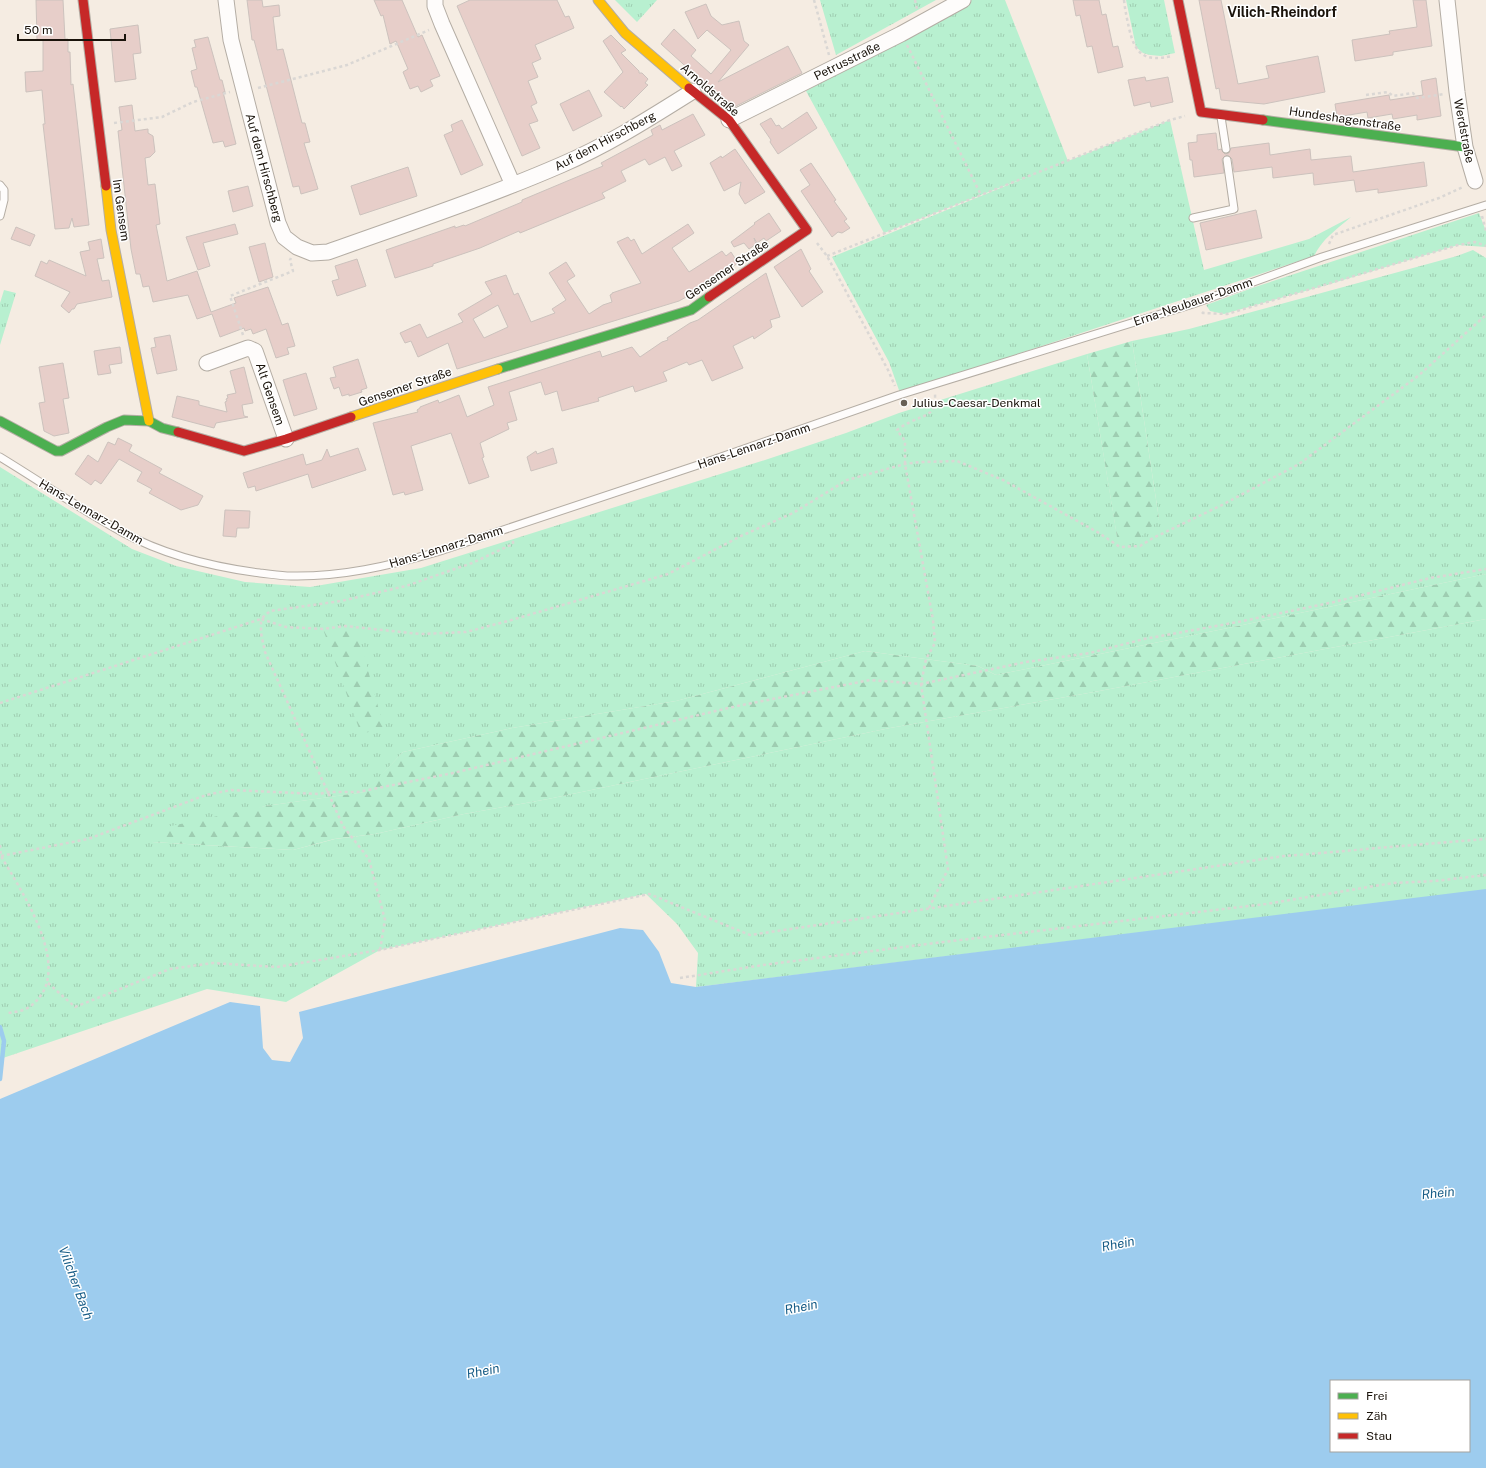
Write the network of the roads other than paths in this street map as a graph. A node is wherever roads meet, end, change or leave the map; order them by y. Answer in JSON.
{"nodes":[{"id":1,"x":83,"y":0,"type":"edge"},
{"id":2,"x":226,"y":0,"type":"edge"},
{"id":3,"x":435,"y":0,"type":"edge"},
{"id":4,"x":598,"y":0,"type":"edge"},
{"id":5,"x":963,"y":0,"type":"edge"},
{"id":6,"x":1178,"y":0,"type":"edge"},
{"id":7,"x":1447,"y":0,"type":"edge"},
{"id":8,"x":694,"y":91,"type":"junction"},
{"id":9,"x":1221,"y":115,"type":"junction"},
{"id":10,"x":729,"y":120,"type":"junction"},
{"id":11,"x":1465,"y":147,"type":"junction"},
{"id":12,"x":1226,"y":149,"type":"dead end"},
{"id":13,"x":1227,"y":160,"type":"dead end"},
{"id":14,"x":1475,"y":181,"type":"road end"},
{"id":15,"x":0,"y":185,"type":"edge"},
{"id":16,"x":513,"y":185,"type":"junction"},
{"id":17,"x":1483,"y":206,"type":"edge"},
{"id":18,"x":0,"y":216,"type":"edge"},
{"id":19,"x":1193,"y":218,"type":"dead end"},
{"id":20,"x":807,"y":230,"type":"joint"},
{"id":21,"x":207,"y":364,"type":"dead end"},
{"id":22,"x":900,"y":395,"type":"joint"},
{"id":23,"x":0,"y":421,"type":"edge"},
{"id":24,"x":149,"y":421,"type":"junction"},
{"id":25,"x":286,"y":439,"type":"junction"},
{"id":26,"x":0,"y":458,"type":"edge"}],
"edges":[{"from":1,"to":24,"type":"street","name":"Im Gensem"},
{"from":2,"to":16,"type":"street","name":"Auf dem Hirschberg"},
{"from":3,"to":16,"type":"street"},
{"from":4,"to":8,"type":"street","name":"Arnoldstraße"},
{"from":5,"to":10,"type":"street","name":"Petrusstraße"},
{"from":6,"to":9,"type":"street","name":"Hundeshagenstraße"},
{"from":7,"to":11,"type":"street","name":"Werdstraße"},
{"from":8,"to":10,"type":"street","name":"Arnoldstraße"},
{"from":8,"to":16,"type":"street","name":"Auf dem Hirschberg"},
{"from":9,"to":11,"type":"street","name":"Hundeshagenstraße"},
{"from":9,"to":12,"type":"lane"},
{"from":10,"to":20,"type":"street","name":"Arnoldstraße"},
{"from":11,"to":14,"type":"street","name":"Werdstraße"},
{"from":13,"to":19,"type":"lane"},
{"from":15,"to":18,"type":"lane"},
{"from":17,"to":22,"type":"lane","name":"Erna-Neubauer-Damm"},
{"from":20,"to":25,"type":"street","name":"Gensemer Straße"},
{"from":21,"to":25,"type":"street","name":"Alt Gensem"},
{"from":22,"to":26,"type":"lane","name":"Hans-Lennarz-Damm"},
{"from":23,"to":24,"type":"street","name":"Gensemer Straße"},
{"from":24,"to":25,"type":"street","name":"Gensemer Straße"}]}
